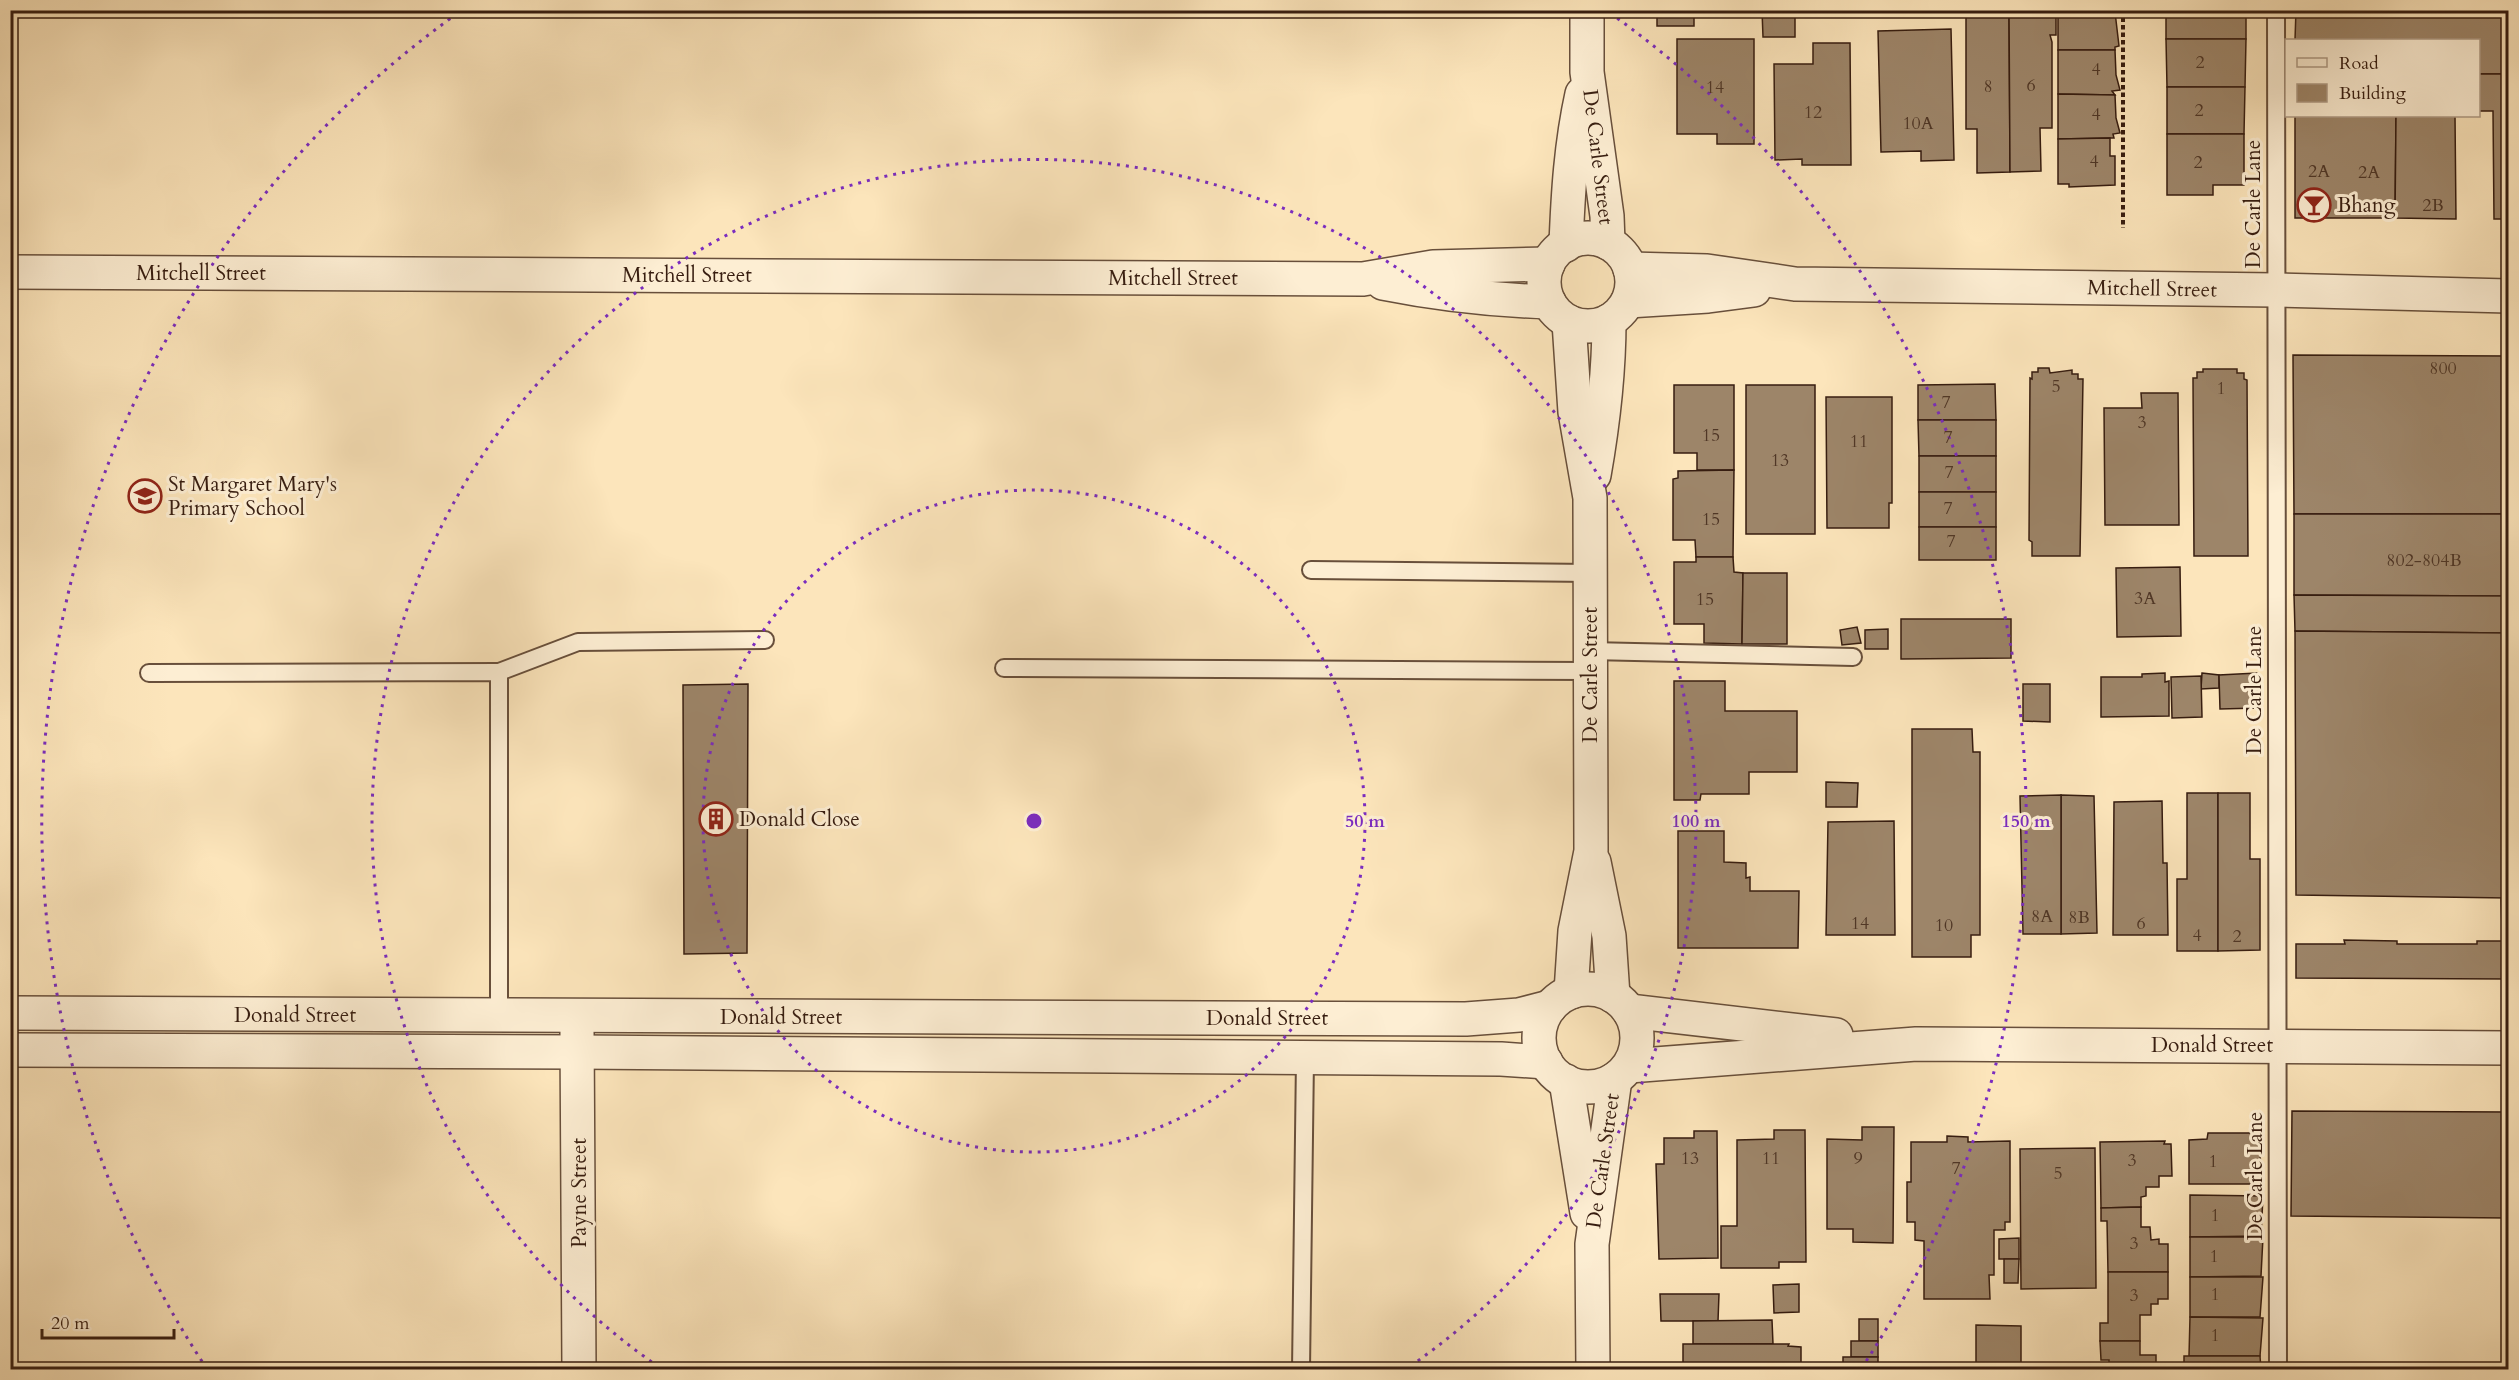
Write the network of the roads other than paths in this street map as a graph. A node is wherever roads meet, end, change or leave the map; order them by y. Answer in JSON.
{"nodes":[{"id":1,"x":1587,"y":10,"type":"edge"},
{"id":2,"x":2276,"y":10,"type":"edge"},
{"id":3,"x":1587,"y":72,"type":"junction"},
{"id":4,"x":1608,"y":243,"type":"junction"},
{"id":5,"x":1557,"y":254,"type":"junction"},
{"id":6,"x":1630,"y":269,"type":"junction"},
{"id":7,"x":10,"y":272,"type":"edge"},
{"id":8,"x":1363,"y":279,"type":"junction"},
{"id":9,"x":1795,"y":284,"type":"junction"},
{"id":10,"x":2275,"y":290,"type":"junction"},
{"id":11,"x":2508,"y":296,"type":"edge"},
{"id":12,"x":1619,"y":311,"type":"junction"},
{"id":13,"x":1559,"y":312,"type":"junction"},
{"id":14,"x":1590,"y":498,"type":"junction"},
{"id":15,"x":1311,"y":570,"type":"dead end"},
{"id":16,"x":1590,"y":573,"type":"junction"},
{"id":17,"x":765,"y":640,"type":"dead end"},
{"id":18,"x":1853,"y":657,"type":"dead end"},
{"id":19,"x":1590,"y":661,"type":"junction"},
{"id":20,"x":1004,"y":668,"type":"dead end"},
{"id":21,"x":499,"y":672,"type":"junction"},
{"id":22,"x":149,"y":673,"type":"dead end"},
{"id":23,"x":1591,"y":851,"type":"junction"},
{"id":24,"x":1561,"y":999,"type":"junction"},
{"id":25,"x":1621,"y":1004,"type":"junction"},
{"id":26,"x":10,"y":1013,"type":"edge"},
{"id":27,"x":499,"y":1016,"type":"junction"},
{"id":28,"x":577,"y":1017,"type":"junction"},
{"id":29,"x":1916,"y":1044,"type":"junction"},
{"id":30,"x":2277,"y":1045,"type":"junction"},
{"id":31,"x":2508,"y":1048,"type":"edge"},
{"id":32,"x":10,"y":1050,"type":"edge"},
{"id":33,"x":578,"y":1052,"type":"junction"},
{"id":34,"x":1305,"y":1058,"type":"junction"},
{"id":35,"x":1556,"y":1072,"type":"junction"},
{"id":36,"x":1622,"y":1072,"type":"junction"},
{"id":37,"x":1592,"y":1244,"type":"junction"},
{"id":38,"x":579,"y":1370,"type":"edge"},
{"id":39,"x":1301,"y":1370,"type":"edge"},
{"id":40,"x":1593,"y":1370,"type":"edge"},
{"id":41,"x":2278,"y":1370,"type":"edge"}],
"edges":[{"from":1,"to":3,"type":"street","name":"De Carle Street"},
{"from":2,"to":10,"type":"lane","name":"De Carle Lane"},
{"from":3,"to":4,"type":"street","name":"De Carle Street"},
{"from":3,"to":5,"type":"street","name":"De Carle Street"},
{"from":4,"to":5,"type":"street"},
{"from":4,"to":6,"type":"street"},
{"from":5,"to":8,"type":"street","name":"Mitchell Street"},
{"from":5,"to":13,"type":"street"},
{"from":6,"to":9,"type":"street","name":"Mitchell Street"},
{"from":6,"to":12,"type":"street"},
{"from":7,"to":8,"type":"street","name":"Mitchell Street"},
{"from":8,"to":13,"type":"street","name":"Mitchell Street"},
{"from":9,"to":10,"type":"street","name":"Mitchell Street"},
{"from":9,"to":12,"type":"street","name":"Mitchell Street"},
{"from":10,"to":11,"type":"street","name":"Mitchell Street"},
{"from":10,"to":30,"type":"lane","name":"De Carle Lane"},
{"from":12,"to":13,"type":"street"},
{"from":12,"to":14,"type":"street","name":"De Carle Street"},
{"from":13,"to":14,"type":"street","name":"De Carle Street"},
{"from":14,"to":16,"type":"street","name":"De Carle Street"},
{"from":15,"to":16,"type":"lane"},
{"from":16,"to":19,"type":"street","name":"De Carle Street"},
{"from":17,"to":21,"type":"lane"},
{"from":18,"to":19,"type":"lane"},
{"from":19,"to":20,"type":"lane"},
{"from":19,"to":23,"type":"street","name":"De Carle Street"},
{"from":21,"to":22,"type":"lane"},
{"from":21,"to":27,"type":"lane"},
{"from":23,"to":24,"type":"street","name":"De Carle Street"},
{"from":23,"to":25,"type":"street","name":"De Carle Street"},
{"from":24,"to":25,"type":"street"},
{"from":24,"to":28,"type":"street","name":"Donald Street"},
{"from":24,"to":35,"type":"street"},
{"from":25,"to":29,"type":"street","name":"Donald Street"},
{"from":25,"to":36,"type":"street"},
{"from":26,"to":27,"type":"street","name":"Donald Street"},
{"from":27,"to":28,"type":"street","name":"Donald Street"},
{"from":28,"to":33,"type":"street","name":"Payne Street"},
{"from":29,"to":30,"type":"street","name":"Donald Street"},
{"from":29,"to":36,"type":"street","name":"Donald Street"},
{"from":30,"to":31,"type":"street","name":"Donald Street"},
{"from":30,"to":41,"type":"lane","name":"De Carle Lane"},
{"from":32,"to":33,"type":"street","name":"Donald Street"},
{"from":33,"to":34,"type":"street","name":"Donald Street"},
{"from":33,"to":38,"type":"street","name":"Payne Street"},
{"from":34,"to":35,"type":"street","name":"Donald Street"},
{"from":34,"to":39,"type":"lane"},
{"from":35,"to":36,"type":"street"},
{"from":35,"to":37,"type":"street","name":"De Carle Street"},
{"from":36,"to":37,"type":"street","name":"De Carle Street"},
{"from":37,"to":40,"type":"street","name":"De Carle Street"}]}
